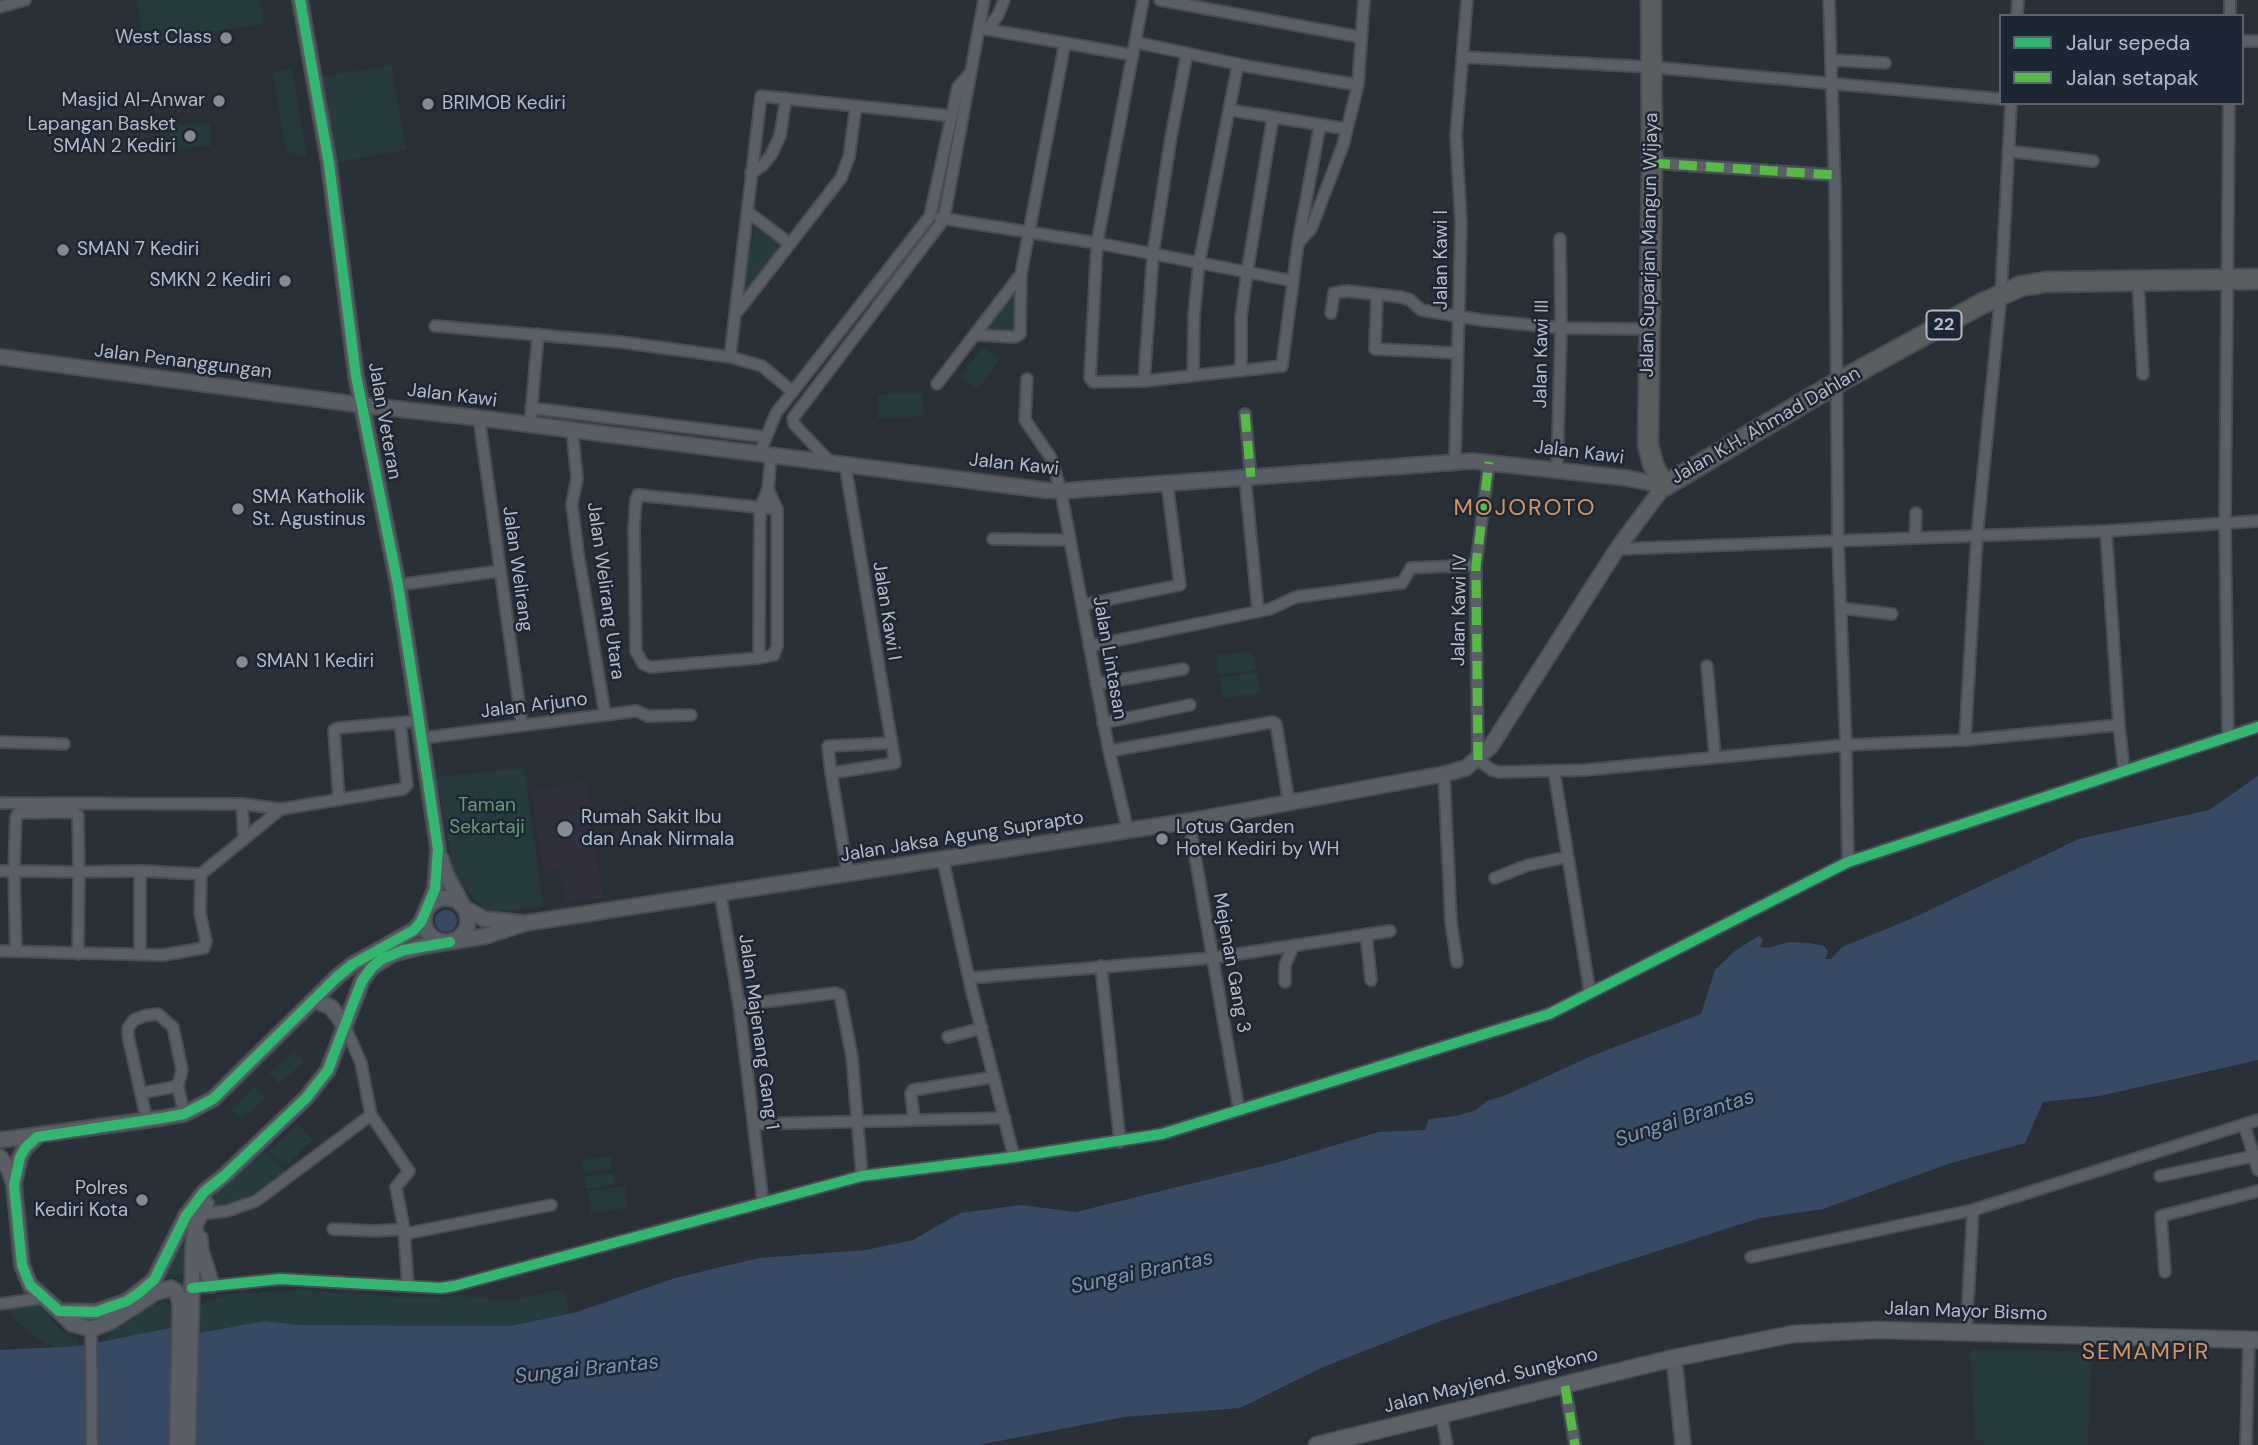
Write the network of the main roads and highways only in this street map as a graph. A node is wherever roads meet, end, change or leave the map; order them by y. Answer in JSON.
{"nodes":[{"id":1,"x":300,"y":0,"type":"edge"},
{"id":2,"x":1651,"y":0,"type":"edge"},
{"id":3,"x":2258,"y":279,"type":"edge"},
{"id":4,"x":0,"y":357,"type":"edge"},
{"id":5,"x":362,"y":405,"type":"junction"},
{"id":6,"x":1664,"y":486,"type":"junction"},
{"id":7,"x":1402,"y":781,"type":"joint"},
{"id":8,"x":438,"y":849,"type":"junction"},
{"id":9,"x":464,"y":908,"type":"junction"},
{"id":10,"x":426,"y":912,"type":"junction"},
{"id":11,"x":526,"y":923,"type":"junction"},
{"id":12,"x":450,"y":942,"type":"junction"},
{"id":13,"x":314,"y":1000,"type":"junction"},
{"id":14,"x":345,"y":1026,"type":"junction"},
{"id":15,"x":37,"y":1137,"type":"junction"},
{"id":16,"x":0,"y":1140,"type":"edge"},
{"id":17,"x":0,"y":1157,"type":"edge"},
{"id":18,"x":224,"y":1176,"type":"junction"},
{"id":19,"x":14,"y":1185,"type":"junction"},
{"id":20,"x":197,"y":1218,"type":"junction"},
{"id":21,"x":212,"y":1285,"type":"road end"},
{"id":22,"x":185,"y":1306,"type":"junction"},
{"id":23,"x":59,"y":1311,"type":"junction"},
{"id":24,"x":2253,"y":1340,"type":"edge"},
{"id":25,"x":1674,"y":1358,"type":"junction"},
{"id":26,"x":177,"y":1445,"type":"edge"},
{"id":27,"x":188,"y":1445,"type":"edge"},
{"id":28,"x":1317,"y":1445,"type":"edge"},
{"id":29,"x":1684,"y":1445,"type":"edge"}],
"edges":[{"from":1,"to":5,"type":"main road","name":"Jalan Veteran"},
{"from":2,"to":6,"type":"highway","name":"Jalan Suparjan Mangun Wijaya"},
{"from":3,"to":6,"type":"highway","name":"Jalan K.H. Ahmad Dahlan","number":"22"},
{"from":4,"to":5,"type":"main road","name":"Jalan Penanggungan"},
{"from":5,"to":6,"type":"main road","name":"Jalan Kawi"},
{"from":5,"to":8,"type":"main road","name":"Jalan Veteran"},
{"from":6,"to":7,"type":"main road","name":"Jalan K.H. Ahmad Dahlan"},
{"from":7,"to":11,"type":"main road","name":"Jalan Jaksa Agung Suprapto"},
{"from":8,"to":9,"type":"main road"},
{"from":8,"to":10,"type":"main road"},
{"from":9,"to":10,"type":"main road"},
{"from":9,"to":11,"type":"main road"},
{"from":9,"to":12,"type":"main road"},
{"from":10,"to":12,"type":"main road"},
{"from":10,"to":13,"type":"main road"},
{"from":11,"to":12,"type":"main road"},
{"from":12,"to":14,"type":"main road"},
{"from":13,"to":14,"type":"main road"},
{"from":13,"to":15,"type":"main road"},
{"from":14,"to":18,"type":"main road"},
{"from":15,"to":16,"type":"main road"},
{"from":15,"to":19,"type":"main road"},
{"from":17,"to":19,"type":"main road"},
{"from":18,"to":20,"type":"main road"},
{"from":18,"to":23,"type":"main road"},
{"from":19,"to":23,"type":"main road"},
{"from":20,"to":21,"type":"main road"},
{"from":20,"to":22,"type":"main road"},
{"from":22,"to":23,"type":"main road"},
{"from":22,"to":26,"type":"main road"},
{"from":22,"to":27,"type":"main road"},
{"from":24,"to":25,"type":"main road","name":"Jalan Mayor Bismo"},
{"from":25,"to":28,"type":"main road","name":"Jalan Mayjend. Sungkono"},
{"from":25,"to":29,"type":"main road"}]}
